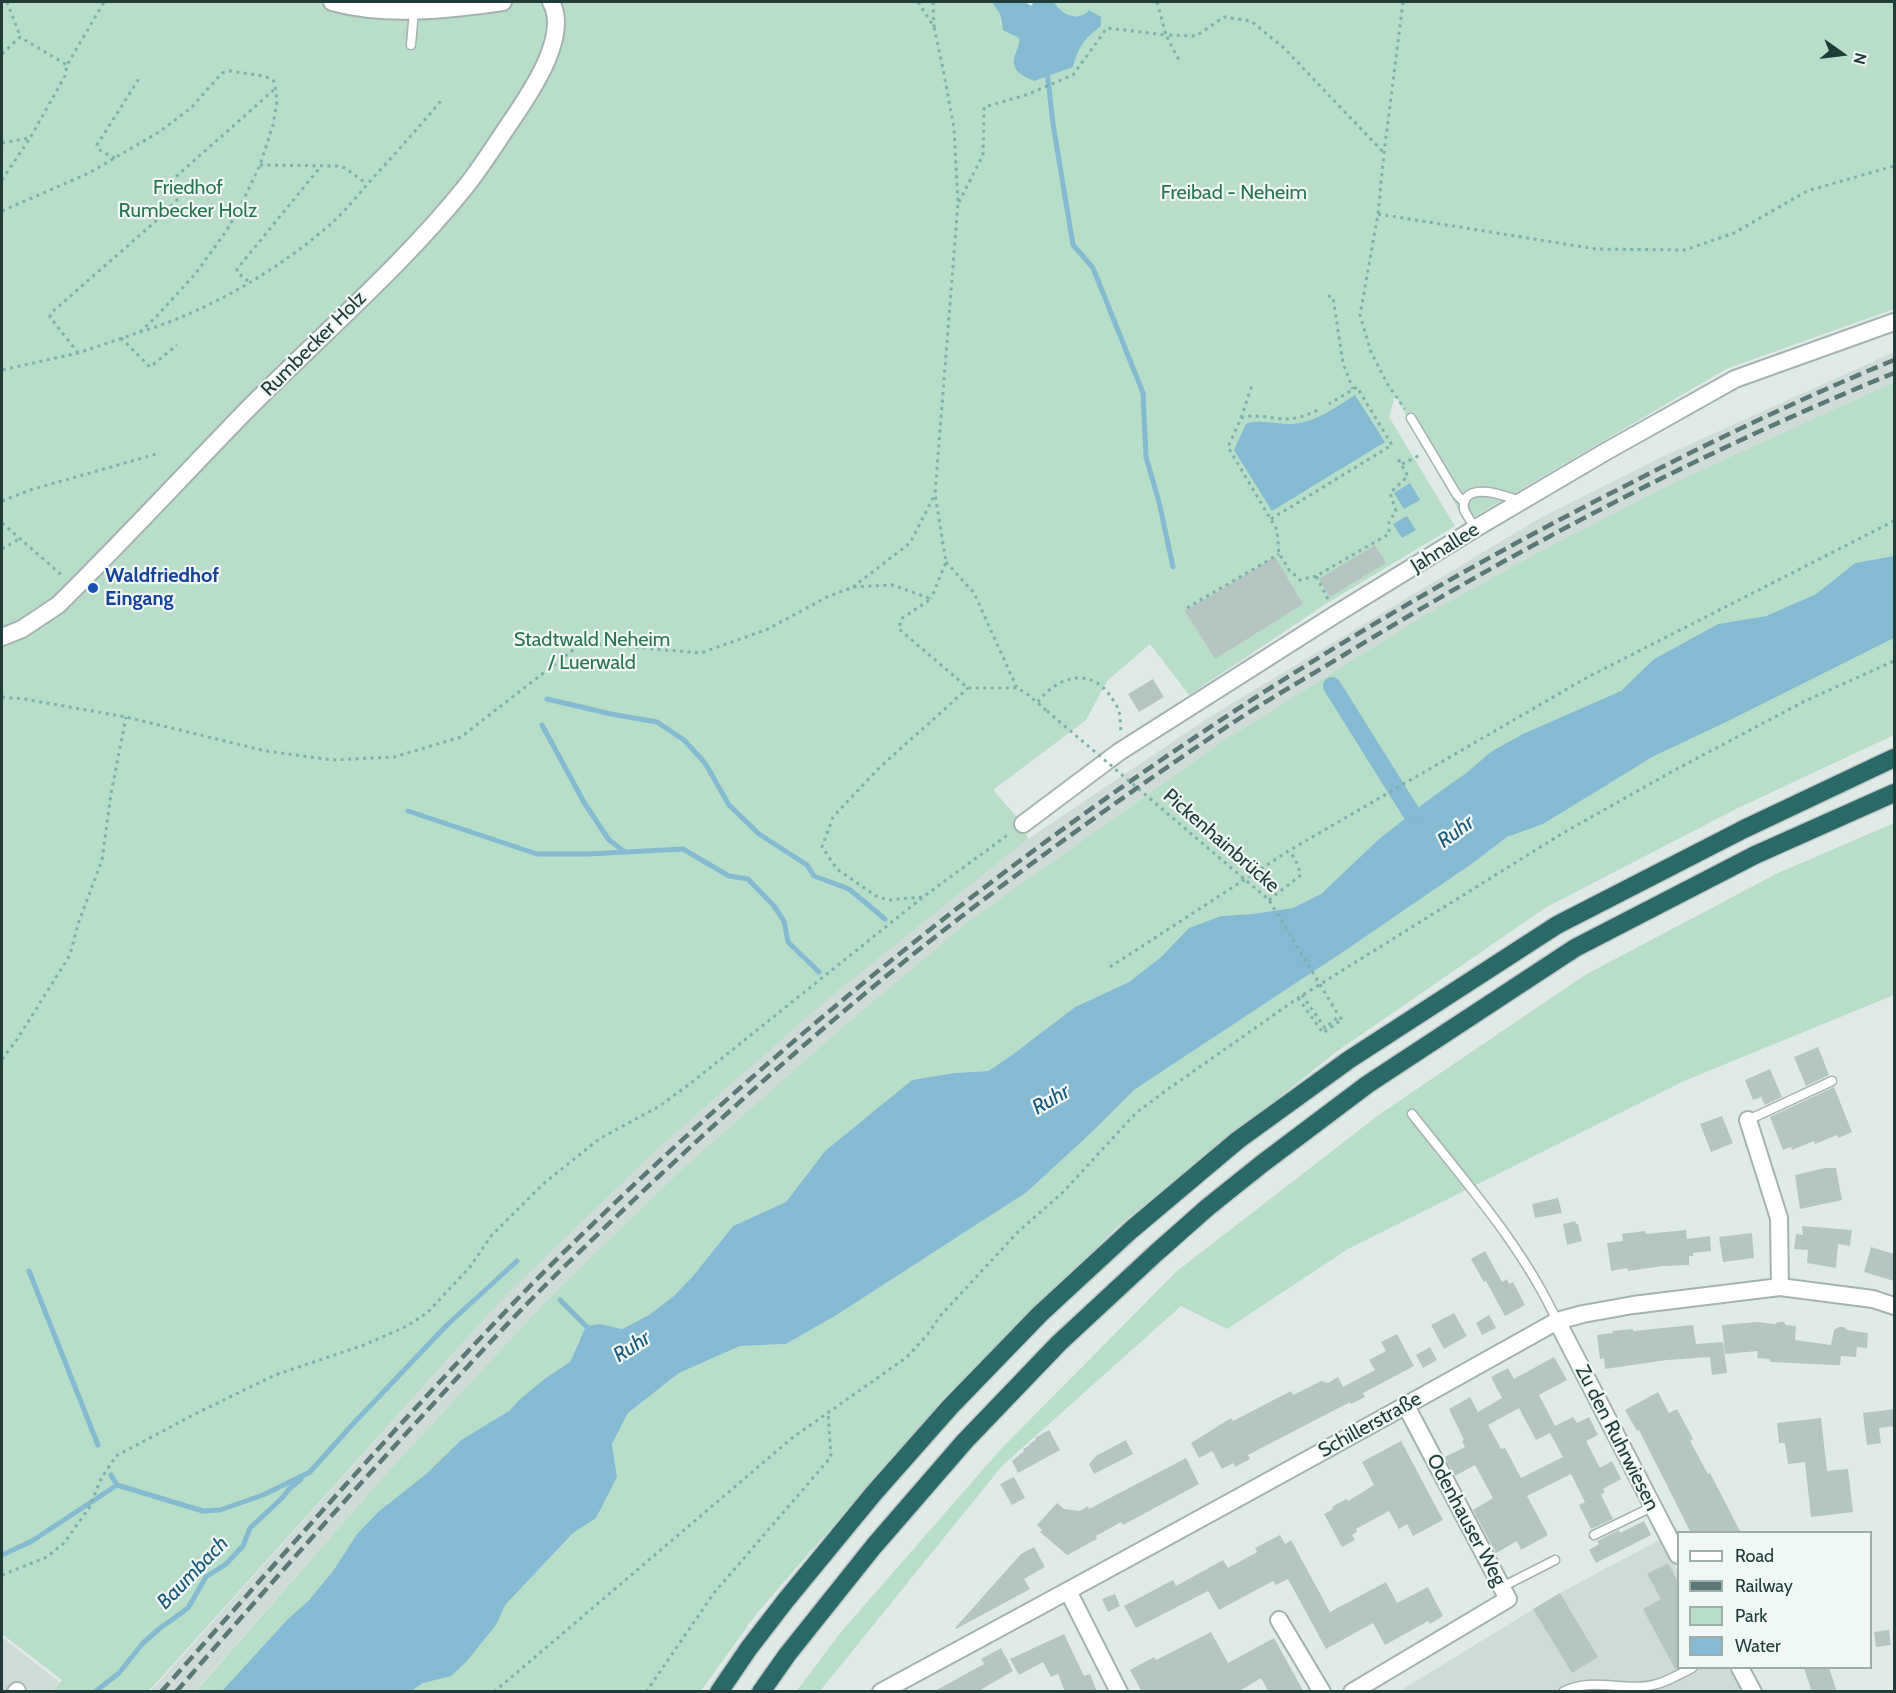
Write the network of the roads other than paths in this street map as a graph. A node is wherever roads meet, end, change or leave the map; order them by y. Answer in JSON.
{"nodes":[{"id":1,"x":332,"y":2,"type":"edge"},
{"id":2,"x":503,"y":2,"type":"edge"},
{"id":3,"x":551,"y":2,"type":"edge"},
{"id":4,"x":414,"y":10,"type":"junction"},
{"id":5,"x":411,"y":45,"type":"dead end"},
{"id":6,"x":1894,"y":322,"type":"edge"},
{"id":7,"x":1411,"y":418,"type":"road end"},
{"id":8,"x":1521,"y":501,"type":"junction"},
{"id":9,"x":1464,"y":502,"type":"junction"},
{"id":10,"x":1476,"y":528,"type":"junction"},
{"id":11,"x":2,"y":637,"type":"edge"},
{"id":12,"x":1894,"y":759,"type":"edge"},
{"id":13,"x":1894,"y":793,"type":"edge"},
{"id":14,"x":1023,"y":824,"type":"road end"},
{"id":15,"x":1832,"y":1081,"type":"dead end"},
{"id":16,"x":1412,"y":1114,"type":"dead end"},
{"id":17,"x":1748,"y":1120,"type":"joint"},
{"id":18,"x":1780,"y":1287,"type":"junction"},
{"id":19,"x":1894,"y":1306,"type":"edge"},
{"id":20,"x":1557,"y":1321,"type":"junction"},
{"id":21,"x":1406,"y":1406,"type":"junction"},
{"id":22,"x":1652,"y":1507,"type":"junction"},
{"id":23,"x":1593,"y":1534,"type":"dead end"},
{"id":24,"x":1677,"y":1553,"type":"edge"},
{"id":25,"x":1556,"y":1560,"type":"dead end"},
{"id":26,"x":1502,"y":1587,"type":"junction"},
{"id":27,"x":1068,"y":1592,"type":"junction"},
{"id":28,"x":1279,"y":1620,"type":"dead end"},
{"id":29,"x":1690,"y":1669,"type":"edge"},
{"id":30,"x":1741,"y":1669,"type":"edge"},
{"id":31,"x":719,"y":1692,"type":"edge"},
{"id":32,"x":761,"y":1692,"type":"edge"},
{"id":33,"x":881,"y":1692,"type":"edge"},
{"id":34,"x":1119,"y":1692,"type":"edge"},
{"id":35,"x":1322,"y":1692,"type":"edge"},
{"id":36,"x":1352,"y":1692,"type":"edge"},
{"id":37,"x":1563,"y":1692,"type":"edge"},
{"id":38,"x":1753,"y":1692,"type":"edge"}],
"edges":[{"from":1,"to":4,"type":"street"},
{"from":2,"to":4,"type":"street"},
{"from":3,"to":11,"type":"street","name":"Rumbecker Holz"},
{"from":4,"to":5,"type":"lane"},
{"from":6,"to":8,"type":"street","name":"Jahnallee"},
{"from":7,"to":9,"type":"lane"},
{"from":8,"to":9,"type":"lane"},
{"from":8,"to":10,"type":"street","name":"Jahnallee"},
{"from":9,"to":10,"type":"lane"},
{"from":10,"to":14,"type":"street","name":"Jahnallee"},
{"from":12,"to":31,"type":"highway"},
{"from":13,"to":32,"type":"highway"},
{"from":15,"to":17,"type":"lane"},
{"from":16,"to":20,"type":"lane"},
{"from":17,"to":18,"type":"street"},
{"from":18,"to":19,"type":"street","name":"Schillerstraße"},
{"from":18,"to":20,"type":"street","name":"Schillerstraße"},
{"from":20,"to":21,"type":"street","name":"Schillerstraße"},
{"from":20,"to":22,"type":"street","name":"Zu den Ruhrwiesen"},
{"from":21,"to":26,"type":"street","name":"Odenhauser Weg"},
{"from":21,"to":27,"type":"street","name":"Schillerstraße"},
{"from":22,"to":23,"type":"lane"},
{"from":22,"to":24,"type":"street","name":"Zu den Ruhrwiesen"},
{"from":25,"to":26,"type":"lane"},
{"from":26,"to":36,"type":"street","name":"Odenhauser Weg"},
{"from":27,"to":33,"type":"street","name":"Schillerstraße"},
{"from":27,"to":34,"type":"street"},
{"from":28,"to":35,"type":"street"},
{"from":29,"to":37,"type":"lane"},
{"from":30,"to":38,"type":"street"}]}
